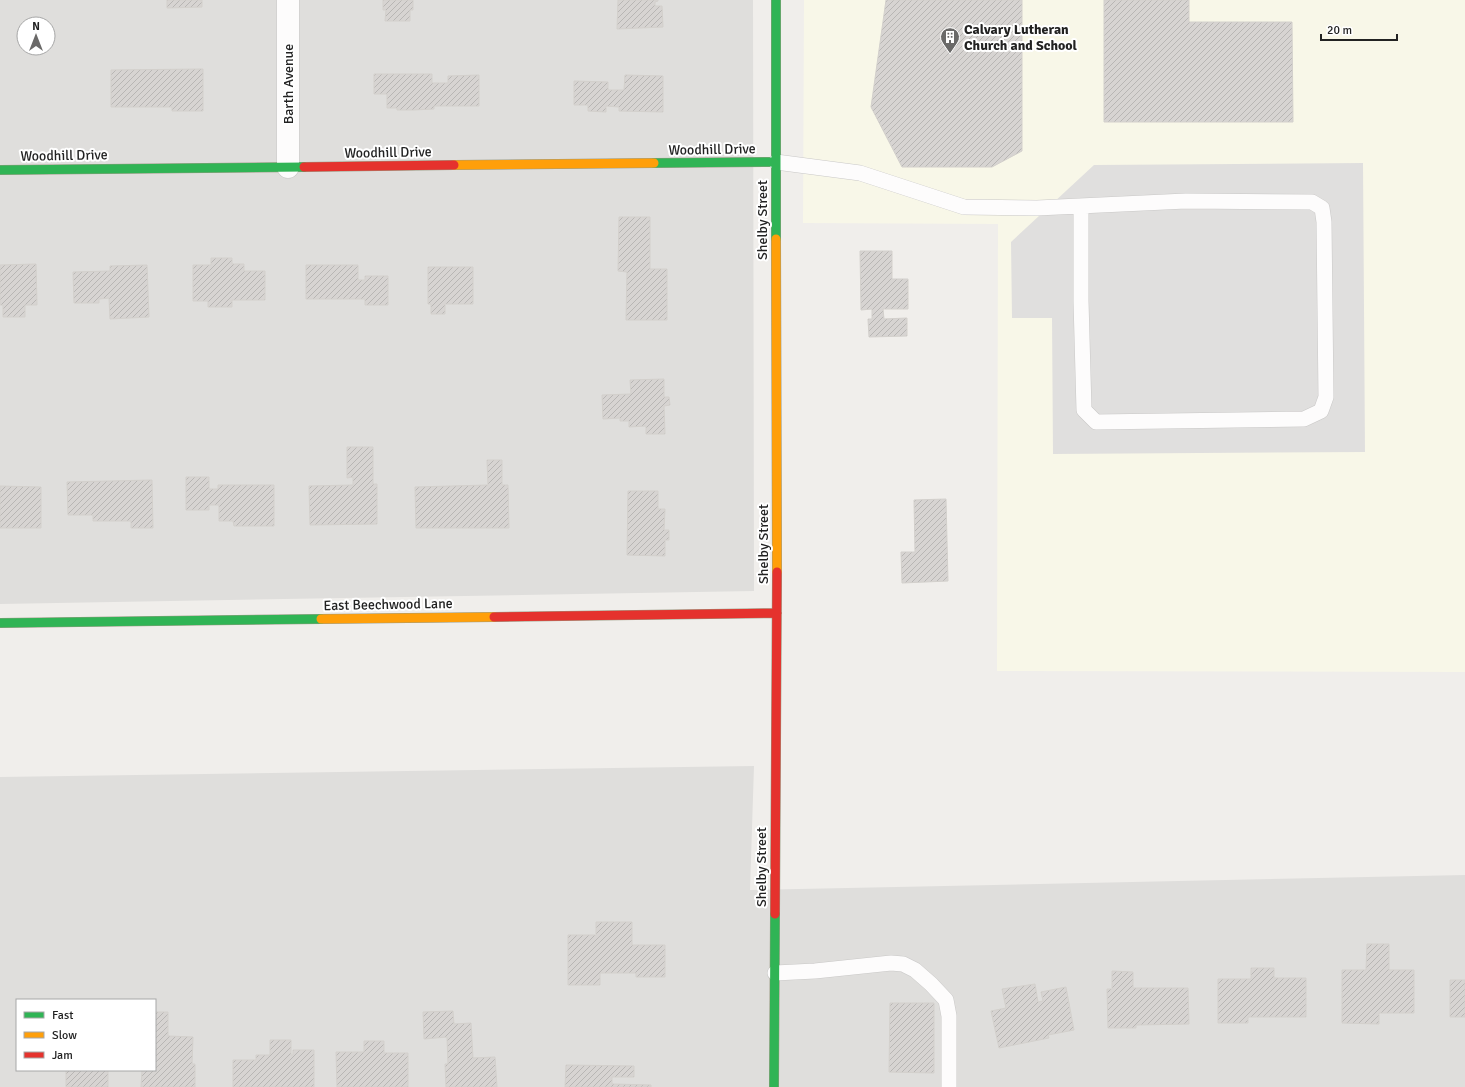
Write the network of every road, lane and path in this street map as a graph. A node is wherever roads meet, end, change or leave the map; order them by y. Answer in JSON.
{"nodes":[{"id":1,"x":288,"y":0,"type":"edge"},
{"id":2,"x":776,"y":0,"type":"edge"},
{"id":3,"x":776,"y":162,"type":"junction"},
{"id":4,"x":288,"y":167,"type":"junction"},
{"id":5,"x":0,"y":170,"type":"edge"},
{"id":6,"x":1081,"y":206,"type":"junction"},
{"id":7,"x":777,"y":613,"type":"junction"},
{"id":8,"x":0,"y":623,"type":"edge"},
{"id":9,"x":775,"y":973,"type":"junction"},
{"id":10,"x":774,"y":1087,"type":"edge"},
{"id":11,"x":949,"y":1087,"type":"edge"}],
"edges":[{"from":1,"to":4,"type":"street","name":"Barth Avenue"},
{"from":2,"to":3,"type":"street","name":"Shelby Street"},
{"from":3,"to":4,"type":"street","name":"Woodhill Drive"},
{"from":3,"to":6,"type":"lane"},
{"from":3,"to":7,"type":"street","name":"Shelby Street"},
{"from":4,"to":5,"type":"street","name":"Woodhill Drive"},
{"from":6,"to":6,"type":"lane"},
{"from":7,"to":8,"type":"street","name":"East Beechwood Lane"},
{"from":7,"to":9,"type":"street","name":"Shelby Street"},
{"from":9,"to":10,"type":"street","name":"Shelby Street"},
{"from":9,"to":11,"type":"lane"}]}
